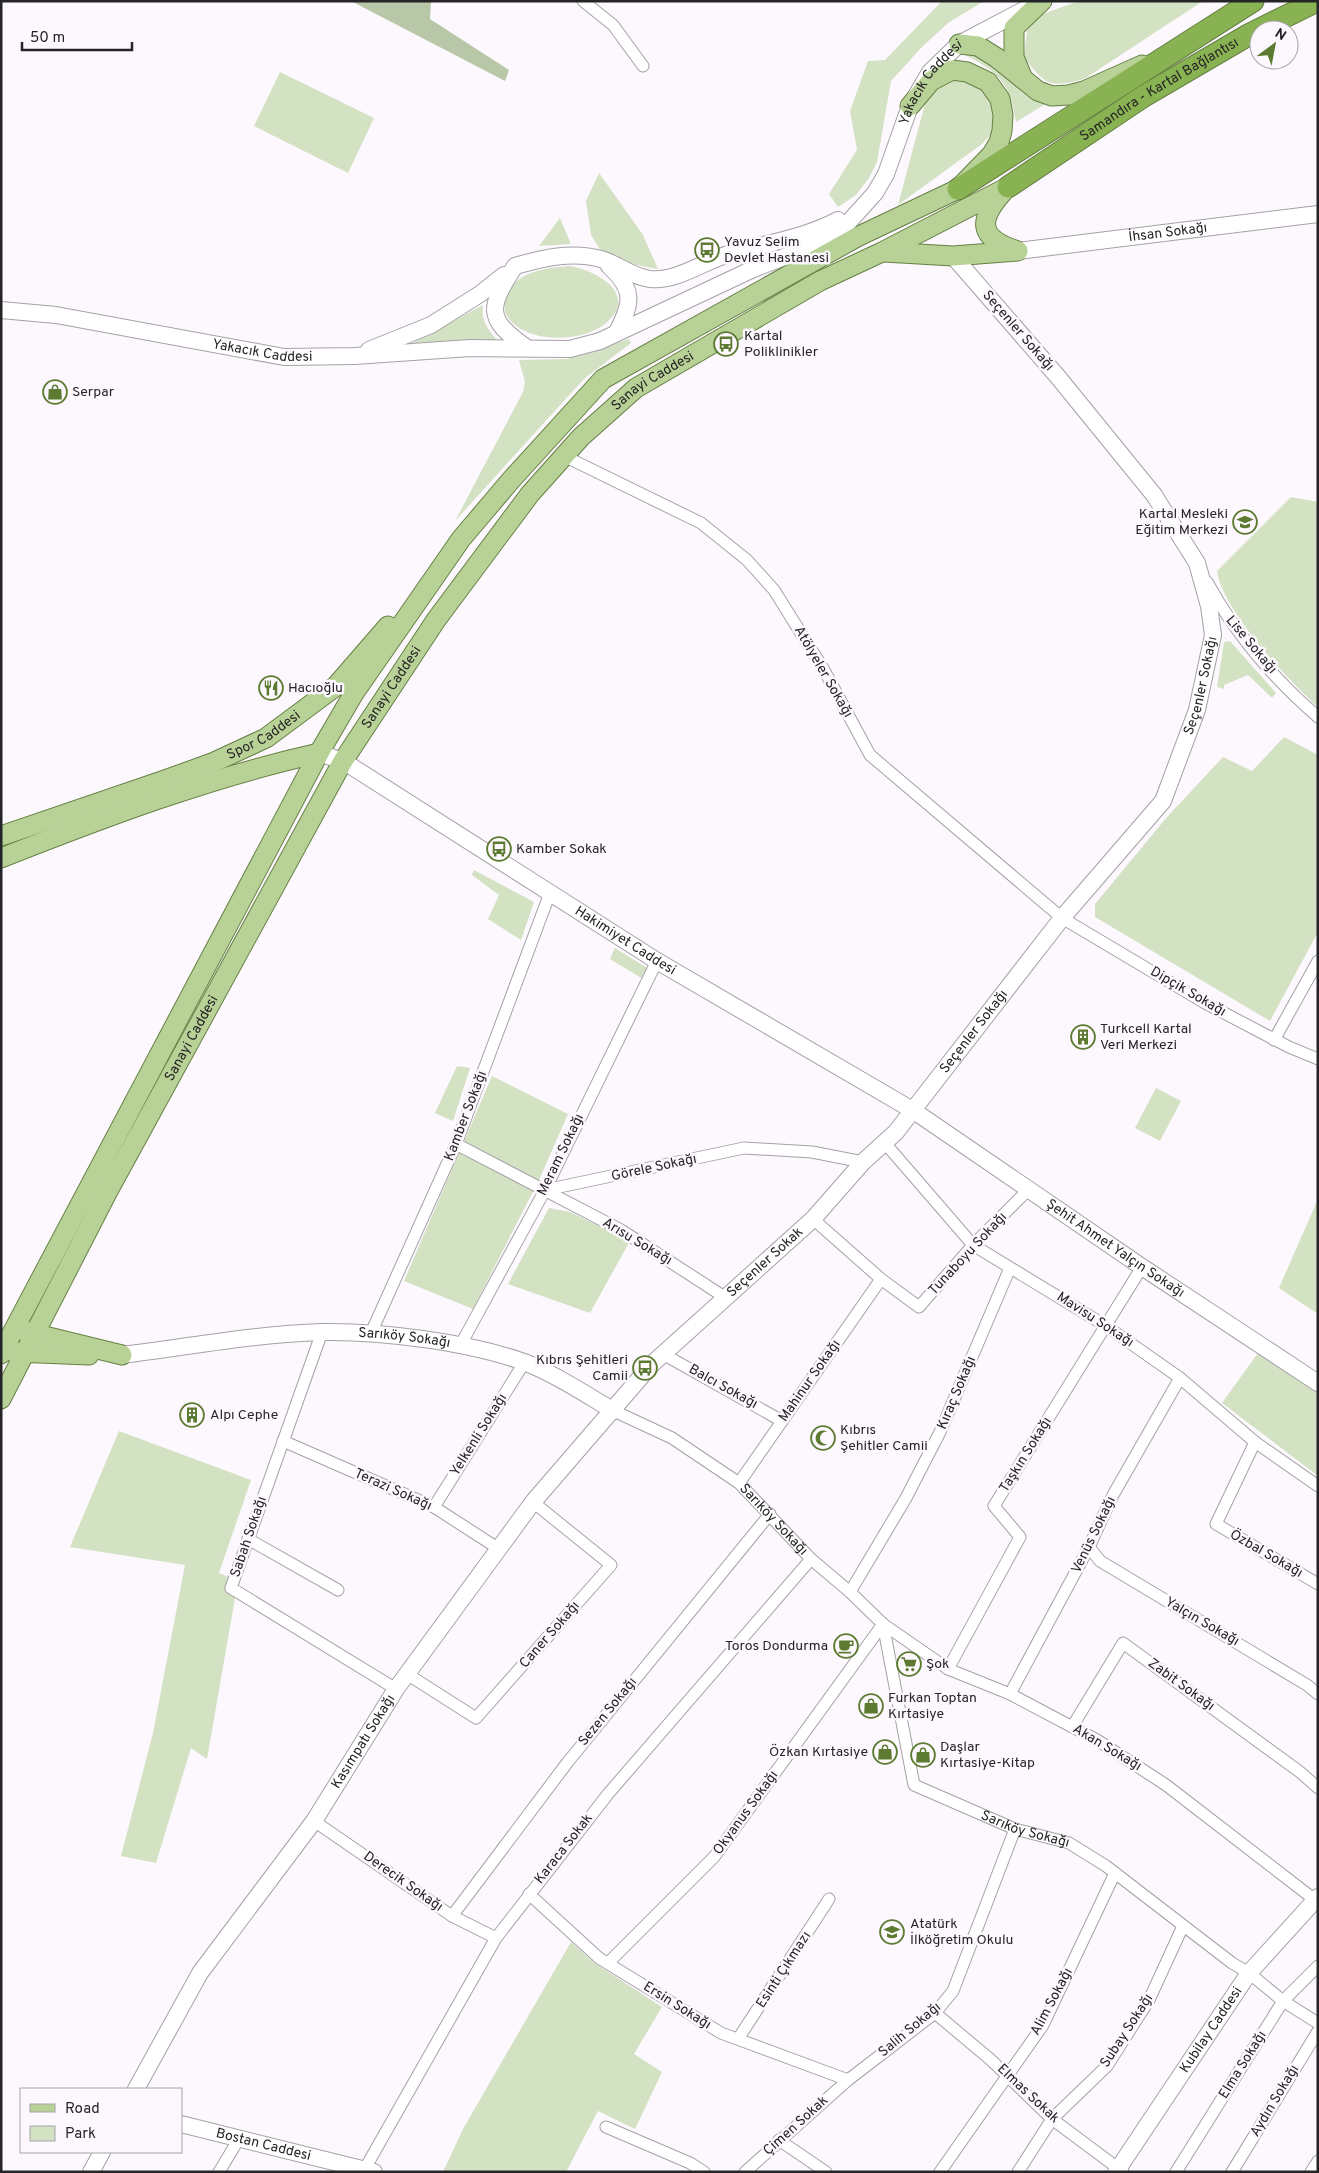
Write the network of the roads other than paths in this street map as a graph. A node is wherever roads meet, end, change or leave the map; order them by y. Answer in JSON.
{"nodes":[{"id":1,"x":584,"y":1,"type":"edge"},
{"id":2,"x":1042,"y":1,"type":"edge"},
{"id":3,"x":1226,"y":1,"type":"edge"},
{"id":4,"x":1253,"y":1,"type":"edge"},
{"id":5,"x":1317,"y":1,"type":"edge"},
{"id":6,"x":959,"y":44,"type":"junction"},
{"id":7,"x":1166,"y":55,"type":"junction"},
{"id":8,"x":643,"y":66,"type":"dead end"},
{"id":9,"x":1023,"y":80,"type":"junction"},
{"id":10,"x":910,"y":106,"type":"junction"},
{"id":11,"x":1008,"y":187,"type":"junction"},
{"id":12,"x":958,"y":189,"type":"junction"},
{"id":13,"x":864,"y":206,"type":"junction"},
{"id":14,"x":1318,"y":214,"type":"edge"},
{"id":15,"x":882,"y":252,"type":"junction"},
{"id":16,"x":1018,"y":252,"type":"junction"},
{"id":17,"x":953,"y":256,"type":"junction"},
{"id":18,"x":602,"y":259,"type":"junction"},
{"id":19,"x":515,"y":266,"type":"junction"},
{"id":20,"x":1,"y":310,"type":"edge"},
{"id":21,"x":617,"y":332,"type":"junction"},
{"id":22,"x":527,"y":348,"type":"junction"},
{"id":23,"x":355,"y":356,"type":"junction"},
{"id":24,"x":564,"y":456,"type":"junction"},
{"id":25,"x":461,"y":539,"type":"junction"},
{"id":26,"x":1197,"y":563,"type":"junction"},
{"id":27,"x":1318,"y":717,"type":"edge"},
{"id":28,"x":319,"y":753,"type":"junction"},
{"id":29,"x":343,"y":761,"type":"junction"},
{"id":30,"x":268,"y":764,"type":"junction"},
{"id":31,"x":296,"y":794,"type":"junction"},
{"id":32,"x":1,"y":836,"type":"edge"},
{"id":33,"x":1,"y":858,"type":"edge"},
{"id":34,"x":550,"y":893,"type":"junction"},
{"id":35,"x":1062,"y":918,"type":"junction"},
{"id":36,"x":657,"y":961,"type":"junction"},
{"id":37,"x":1318,"y":961,"type":"edge"},
{"id":38,"x":1274,"y":1040,"type":"junction"},
{"id":39,"x":1318,"y":1059,"type":"edge"},
{"id":40,"x":914,"y":1111,"type":"junction"},
{"id":41,"x":884,"y":1142,"type":"junction"},
{"id":42,"x":456,"y":1144,"type":"junction"},
{"id":43,"x":863,"y":1162,"type":"junction"},
{"id":44,"x":1029,"y":1189,"type":"junction"},
{"id":45,"x":544,"y":1190,"type":"junction"},
{"id":46,"x":813,"y":1219,"type":"junction"},
{"id":47,"x":973,"y":1245,"type":"junction"},
{"id":48,"x":1142,"y":1267,"type":"junction"},
{"id":49,"x":1010,"y":1268,"type":"junction"},
{"id":50,"x":881,"y":1279,"type":"junction"},
{"id":51,"x":726,"y":1298,"type":"junction"},
{"id":52,"x":1106,"y":1326,"type":"junction"},
{"id":53,"x":322,"y":1332,"type":"junction"},
{"id":54,"x":35,"y":1333,"type":"junction"},
{"id":55,"x":371,"y":1333,"type":"junction"},
{"id":56,"x":4,"y":1344,"type":"edge"},
{"id":57,"x":460,"y":1346,"type":"junction"},
{"id":58,"x":25,"y":1353,"type":"junction"},
{"id":59,"x":663,"y":1354,"type":"junction"},
{"id":60,"x":122,"y":1356,"type":"junction"},
{"id":61,"x":524,"y":1362,"type":"junction"},
{"id":62,"x":1180,"y":1378,"type":"junction"},
{"id":63,"x":1318,"y":1383,"type":"edge"},
{"id":64,"x":1,"y":1398,"type":"edge"},
{"id":65,"x":614,"y":1411,"type":"junction"},
{"id":66,"x":782,"y":1421,"type":"junction"},
{"id":67,"x":283,"y":1441,"type":"junction"},
{"id":68,"x":1255,"y":1442,"type":"junction"},
{"id":69,"x":739,"y":1483,"type":"junction"},
{"id":70,"x":1318,"y":1486,"type":"edge"},
{"id":71,"x":533,"y":1502,"type":"junction"},
{"id":72,"x":434,"y":1507,"type":"junction"},
{"id":73,"x":770,"y":1514,"type":"junction"},
{"id":74,"x":248,"y":1539,"type":"junction"},
{"id":75,"x":1089,"y":1547,"type":"junction"},
{"id":76,"x":499,"y":1549,"type":"junction"},
{"id":77,"x":812,"y":1559,"type":"junction"},
{"id":78,"x":1318,"y":1584,"type":"edge"},
{"id":79,"x":338,"y":1590,"type":"dead end"},
{"id":80,"x":850,"y":1592,"type":"junction"},
{"id":81,"x":883,"y":1624,"type":"junction"},
{"id":82,"x":948,"y":1669,"type":"junction"},
{"id":83,"x":407,"y":1674,"type":"junction"},
{"id":84,"x":396,"y":1689,"type":"junction"},
{"id":85,"x":1010,"y":1694,"type":"junction"},
{"id":86,"x":1318,"y":1694,"type":"edge"},
{"id":87,"x":1072,"y":1727,"type":"junction"},
{"id":88,"x":1318,"y":1788,"type":"edge"},
{"id":89,"x":314,"y":1821,"type":"junction"},
{"id":90,"x":1015,"y":1830,"type":"junction"},
{"id":91,"x":1115,"y":1873,"type":"junction"},
{"id":92,"x":529,"y":1894,"type":"junction"},
{"id":93,"x":1316,"y":1898,"type":"edge"},
{"id":94,"x":829,"y":1899,"type":"dead end"},
{"id":95,"x":452,"y":1916,"type":"junction"},
{"id":96,"x":1183,"y":1926,"type":"junction"},
{"id":97,"x":496,"y":1938,"type":"junction"},
{"id":98,"x":608,"y":1963,"type":"junction"},
{"id":99,"x":1318,"y":1966,"type":"edge"},
{"id":100,"x":1249,"y":1973,"type":"junction"},
{"id":101,"x":1282,"y":2001,"type":"junction"},
{"id":102,"x":935,"y":2013,"type":"junction"},
{"id":103,"x":1318,"y":2023,"type":"edge"},
{"id":104,"x":1318,"y":2031,"type":"edge"},
{"id":105,"x":738,"y":2040,"type":"junction"},
{"id":106,"x":1006,"y":2075,"type":"junction"},
{"id":107,"x":848,"y":2080,"type":"junction"},
{"id":108,"x":137,"y":2088,"type":"edge"},
{"id":109,"x":1052,"y":2119,"type":"junction"},
{"id":110,"x":182,"y":2124,"type":"edge"},
{"id":111,"x":606,"y":2127,"type":"dead end"},
{"id":112,"x":240,"y":2137,"type":"junction"},
{"id":113,"x":780,"y":2140,"type":"junction"},
{"id":114,"x":101,"y":2153,"type":"edge"},
{"id":115,"x":1318,"y":2161,"type":"edge"},
{"id":116,"x":367,"y":2171,"type":"edge"},
{"id":117,"x":1119,"y":2171,"type":"edge"},
{"id":118,"x":91,"y":2172,"type":"edge"},
{"id":119,"x":219,"y":2172,"type":"edge"},
{"id":120,"x":704,"y":2172,"type":"edge"},
{"id":121,"x":745,"y":2172,"type":"edge"},
{"id":122,"x":826,"y":2172,"type":"edge"},
{"id":123,"x":940,"y":2172,"type":"edge"},
{"id":124,"x":1018,"y":2172,"type":"edge"},
{"id":125,"x":1176,"y":2172,"type":"edge"},
{"id":126,"x":1232,"y":2172,"type":"edge"},
{"id":127,"x":1311,"y":2172,"type":"edge"}],
"edges":[{"from":1,"to":8,"type":"street"},
{"from":2,"to":6,"type":"street","name":"Yakacık Caddesi"},
{"from":2,"to":9,"type":"main road"},
{"from":3,"to":7,"type":"highway"},
{"from":4,"to":7,"type":"highway","name":"Samandıra - Kartal Bağlantısı"},
{"from":5,"to":11,"type":"highway","name":"Samandıra - Kartal Bağlantısı"},
{"from":6,"to":9,"type":"main road"},
{"from":6,"to":10,"type":"street","name":"Yakacık Caddesi"},
{"from":7,"to":9,"type":"main road"},
{"from":7,"to":12,"type":"highway","name":"Samandıra - Kartal Bağlantısı"},
{"from":10,"to":12,"type":"main road"},
{"from":10,"to":13,"type":"street","name":"Yakacık Caddesi"},
{"from":11,"to":15,"type":"main road","name":"Sanayi Caddesi"},
{"from":11,"to":16,"type":"main road"},
{"from":12,"to":25,"type":"main road","name":"Sanayi Caddesi"},
{"from":13,"to":18,"type":"street","name":"Yakacık Caddesi"},
{"from":13,"to":21,"type":"street","name":"Yakacık Caddesi"},
{"from":14,"to":16,"type":"street","name":"İhsan Sokağı"},
{"from":15,"to":17,"type":"main road"},
{"from":15,"to":24,"type":"main road","name":"Sanayi Caddesi"},
{"from":16,"to":17,"type":"main road"},
{"from":17,"to":26,"type":"street","name":"Seçenler Sokağı"},
{"from":18,"to":19,"type":"street","name":"Yakacık Caddesi"},
{"from":18,"to":21,"type":"street"},
{"from":19,"to":22,"type":"street"},
{"from":19,"to":23,"type":"street"},
{"from":20,"to":23,"type":"street","name":"Yakacık Caddesi"},
{"from":21,"to":22,"type":"street","name":"Yakacık Caddesi"},
{"from":22,"to":23,"type":"street","name":"Yakacık Caddesi"},
{"from":24,"to":29,"type":"main road","name":"Sanayi Caddesi"},
{"from":24,"to":35,"type":"street","name":"Atölyeler Sokağı"},
{"from":25,"to":28,"type":"main road","name":"Sanayi Caddesi"},
{"from":25,"to":32,"type":"main road","name":"Spor Caddesi"},
{"from":26,"to":27,"type":"street","name":"Lise Sokağı"},
{"from":26,"to":35,"type":"street","name":"Seçenler Sokağı"},
{"from":28,"to":29,"type":"street"},
{"from":28,"to":30,"type":"main road","name":"Spor Caddesi"},
{"from":28,"to":31,"type":"main road","name":"Sanayi Caddesi"},
{"from":29,"to":34,"type":"street","name":"Hakimiyet Caddesi"},
{"from":29,"to":54,"type":"main road","name":"Sanayi Caddesi"},
{"from":30,"to":31,"type":"main road"},
{"from":30,"to":33,"type":"main road","name":"Spor Caddesi"},
{"from":31,"to":56,"type":"main road","name":"Sanayi Caddesi"},
{"from":34,"to":36,"type":"street","name":"Hakimiyet Caddesi"},
{"from":34,"to":42,"type":"street","name":"Kamber Sokağı"},
{"from":35,"to":38,"type":"street","name":"Dipçik Sokağı"},
{"from":35,"to":40,"type":"street","name":"Seçenler Sokağı"},
{"from":36,"to":40,"type":"street","name":"Hakimiyet Caddesi"},
{"from":36,"to":45,"type":"street","name":"Meram Sokağı"},
{"from":37,"to":38,"type":"street"},
{"from":38,"to":39,"type":"street","name":"Dipçik Sokağı"},
{"from":40,"to":41,"type":"street","name":"Seçenler Sokak"},
{"from":40,"to":44,"type":"street","name":"Şehit Ahmet Yalçın Sokağı"},
{"from":41,"to":43,"type":"street","name":"Seçenler Sokak"},
{"from":41,"to":47,"type":"street","name":"Mavisu Sokağı"},
{"from":42,"to":45,"type":"street"},
{"from":42,"to":55,"type":"street","name":"Kamber Sokağı"},
{"from":43,"to":45,"type":"street","name":"Görele Sokağı"},
{"from":43,"to":46,"type":"street","name":"Seçenler Sokak"},
{"from":44,"to":47,"type":"street","name":"Tunaboyu Sokağı"},
{"from":44,"to":48,"type":"street","name":"Şehit Ahmet Yalçın Sokağı"},
{"from":45,"to":51,"type":"street","name":"Arısu Sokağı"},
{"from":45,"to":57,"type":"street","name":"Meram Sokağı"},
{"from":46,"to":50,"type":"street","name":"Tunaboyu Sokağı"},
{"from":46,"to":51,"type":"street","name":"Seçenler Sokak"},
{"from":47,"to":49,"type":"street","name":"Mavisu Sokağı"},
{"from":47,"to":50,"type":"street","name":"Tunaboyu Sokağı"},
{"from":48,"to":52,"type":"street","name":"Taşkın Sokağı"},
{"from":48,"to":63,"type":"street","name":"Şehit Ahmet Yalçın Sokağı"},
{"from":49,"to":52,"type":"street","name":"Mavisu Sokağı"},
{"from":49,"to":80,"type":"street","name":"Kıraç Sokağı"},
{"from":50,"to":66,"type":"street","name":"Mahinur Sokağı"},
{"from":51,"to":59,"type":"street","name":"Seçenler Sokak"},
{"from":52,"to":62,"type":"street","name":"Mavisu Sokağı"},
{"from":52,"to":82,"type":"street","name":"Taşkın Sokağı"},
{"from":53,"to":55,"type":"street","name":"Sarıköy Sokağı"},
{"from":53,"to":60,"type":"street","name":"Sarıköy Sokağı"},
{"from":53,"to":67,"type":"street","name":"Sabah Sokağı"},
{"from":54,"to":56,"type":"main road"},
{"from":54,"to":58,"type":"main road","name":"Sanayi Caddesi"},
{"from":54,"to":60,"type":"main road"},
{"from":55,"to":57,"type":"street","name":"Sarıköy Sokağı"},
{"from":56,"to":58,"type":"main road"},
{"from":57,"to":61,"type":"street","name":"Sarıköy Sokağı"},
{"from":58,"to":60,"type":"main road"},
{"from":58,"to":64,"type":"main road","name":"Sanayi Caddesi"},
{"from":59,"to":65,"type":"street","name":"Seçenler Sokak"},
{"from":59,"to":66,"type":"street","name":"Balcı Sokağı"},
{"from":61,"to":65,"type":"street","name":"Sarıköy Sokağı"},
{"from":61,"to":72,"type":"street","name":"Yelkenli Sokağı"},
{"from":62,"to":68,"type":"street","name":"Mavisu Sokağı"},
{"from":62,"to":75,"type":"street","name":"Venüs Sokağı"},
{"from":65,"to":69,"type":"street","name":"Sarıköy Sokağı"},
{"from":65,"to":71,"type":"street","name":"Kasımpatı Sokağı"},
{"from":66,"to":69,"type":"street","name":"Mahinur Sokağı"},
{"from":67,"to":72,"type":"street","name":"Terazi Sokağı"},
{"from":67,"to":74,"type":"street","name":"Sabah Sokağı"},
{"from":68,"to":70,"type":"street","name":"Mavisu Sokağı"},
{"from":68,"to":78,"type":"street","name":"Özbal Sokağı"},
{"from":69,"to":73,"type":"street","name":"Sarıköy Sokağı"},
{"from":71,"to":76,"type":"street","name":"Kasımpatı Sokağı"},
{"from":71,"to":83,"type":"street","name":"Caner Sokağı"},
{"from":72,"to":76,"type":"street","name":"Terazi Sokağı"},
{"from":73,"to":77,"type":"street","name":"Sarıköy Sokağı"},
{"from":73,"to":95,"type":"street","name":"Sezen Sokağı"},
{"from":74,"to":79,"type":"street"},
{"from":74,"to":84,"type":"street","name":"Sabah Sokağı"},
{"from":75,"to":85,"type":"street","name":"Venüs Sokağı"},
{"from":75,"to":86,"type":"street","name":"Yalçın Sokağı"},
{"from":76,"to":83,"type":"street","name":"Kasımpatı Sokağı"},
{"from":77,"to":80,"type":"street","name":"Sarıköy Sokağı"},
{"from":77,"to":92,"type":"street","name":"Karaca Sokak"},
{"from":80,"to":81,"type":"street","name":"Sarıköy Sokağı"},
{"from":81,"to":82,"type":"street","name":"Akan Sokağı"},
{"from":81,"to":90,"type":"street","name":"Sarıköy Sokağı"},
{"from":81,"to":98,"type":"street","name":"Okyanus Sokağı"},
{"from":82,"to":85,"type":"street","name":"Akan Sokağı"},
{"from":83,"to":84,"type":"street","name":"Kasımpatı Sokağı"},
{"from":84,"to":89,"type":"street","name":"Kasımpatı Sokağı"},
{"from":85,"to":87,"type":"street","name":"Akan Sokağı"},
{"from":87,"to":88,"type":"street","name":"Zabit Sokağı"},
{"from":87,"to":93,"type":"street","name":"Akan Sokağı"},
{"from":89,"to":95,"type":"street","name":"Derecik Sokağı"},
{"from":89,"to":108,"type":"street","name":"Kasımpatı Sokağı"},
{"from":90,"to":91,"type":"street","name":"Sarıköy Sokağı"},
{"from":90,"to":102,"type":"street","name":"Salih Sokağı"},
{"from":91,"to":96,"type":"street","name":"Sarıköy Sokağı"},
{"from":91,"to":106,"type":"street","name":"Alim Sokağı"},
{"from":92,"to":97,"type":"street","name":"Karaca Sokak"},
{"from":92,"to":98,"type":"street","name":"Ersin Sokağı"},
{"from":93,"to":100,"type":"street","name":"Kubilay Caddesi"},
{"from":94,"to":105,"type":"street","name":"Esinti Çıkmazı"},
{"from":95,"to":97,"type":"street","name":"Derecik Sokağı"},
{"from":96,"to":100,"type":"street","name":"Sarıköy Sokağı"},
{"from":96,"to":109,"type":"street","name":"Subay Sokağı"},
{"from":97,"to":116,"type":"street","name":"Karaca Sokak"},
{"from":98,"to":105,"type":"street","name":"Ersin Sokağı"},
{"from":99,"to":101,"type":"street","name":"Elma Sokağı"},
{"from":100,"to":101,"type":"street","name":"Sarıköy Sokağı"},
{"from":100,"to":117,"type":"street","name":"Kubilay Caddesi"},
{"from":101,"to":103,"type":"street","name":"Sarıköy Sokağı"},
{"from":101,"to":125,"type":"street","name":"Elma Sokağı"},
{"from":102,"to":106,"type":"street","name":"Elmas Sokak"},
{"from":102,"to":107,"type":"street","name":"Salih Sokağı"},
{"from":104,"to":126,"type":"street","name":"Aydın Sokağı"},
{"from":105,"to":107,"type":"street","name":"Ersin Sokağı"},
{"from":106,"to":109,"type":"street","name":"Elmas Sokak"},
{"from":106,"to":123,"type":"street","name":"Alim Sokağı"},
{"from":107,"to":113,"type":"street","name":"Çimen Sokak"},
{"from":109,"to":117,"type":"street","name":"Elmas Sokak"},
{"from":109,"to":124,"type":"street","name":"Subay Sokağı"},
{"from":110,"to":112,"type":"street","name":"Bostan Caddesi"},
{"from":111,"to":120,"type":"street"},
{"from":112,"to":116,"type":"street","name":"Bostan Caddesi"},
{"from":112,"to":119,"type":"street"},
{"from":113,"to":121,"type":"street","name":"Çimen Sokak"},
{"from":113,"to":122,"type":"street"},
{"from":114,"to":118,"type":"street"},
{"from":115,"to":127,"type":"street"}]}
